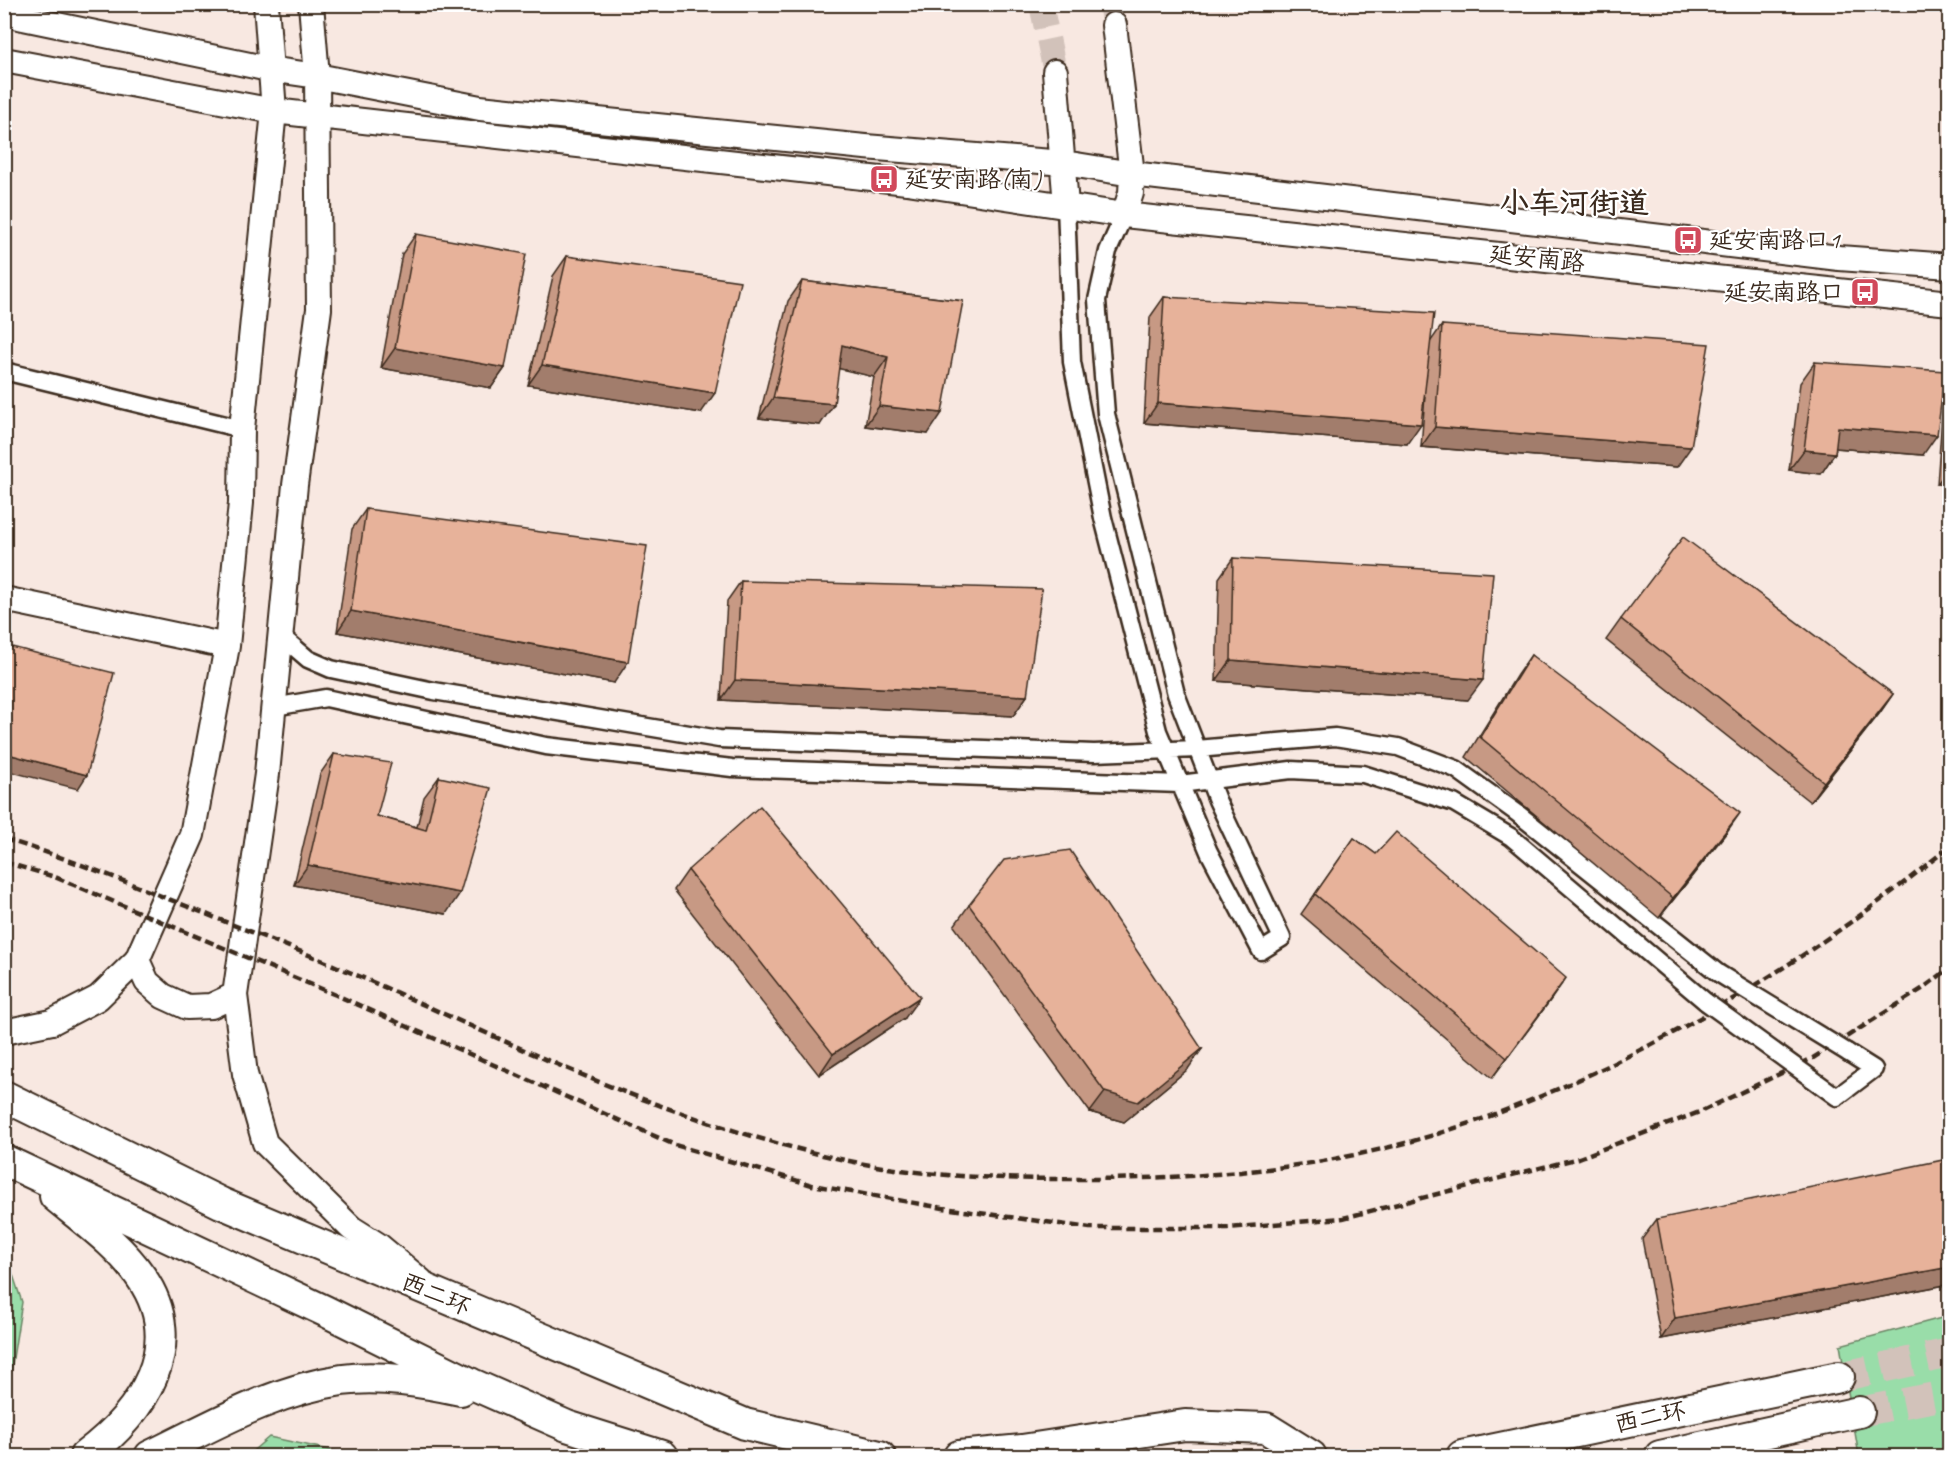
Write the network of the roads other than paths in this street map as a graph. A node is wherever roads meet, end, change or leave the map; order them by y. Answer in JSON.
{"nodes":[{"id":1,"x":266,"y":4,"type":"edge"},
{"id":2,"x":311,"y":4,"type":"edge"},
{"id":3,"x":4,"y":14,"type":"edge"},
{"id":4,"x":1114,"y":25,"type":"tunnel mouth"},
{"id":5,"x":4,"y":60,"type":"edge"},
{"id":6,"x":269,"y":69,"type":"junction"},
{"id":7,"x":1056,"y":72,"type":"tunnel mouth"},
{"id":8,"x":317,"y":76,"type":"junction"},
{"id":9,"x":274,"y":111,"type":"junction"},
{"id":10,"x":316,"y":114,"type":"junction"},
{"id":11,"x":1064,"y":163,"type":"junction"},
{"id":12,"x":1132,"y":174,"type":"junction"},
{"id":13,"x":1066,"y":205,"type":"junction"},
{"id":14,"x":1124,"y":215,"type":"junction"},
{"id":15,"x":1950,"y":266,"type":"edge"},
{"id":16,"x":1950,"y":303,"type":"edge"},
{"id":17,"x":4,"y":371,"type":"edge"},
{"id":18,"x":242,"y":429,"type":"junction"},
{"id":19,"x":4,"y":599,"type":"edge"},
{"id":20,"x":280,"y":635,"type":"junction"},
{"id":21,"x":227,"y":646,"type":"junction"},
{"id":22,"x":274,"y":707,"type":"junction"},
{"id":23,"x":1197,"y":749,"type":"junction"},
{"id":24,"x":1166,"y":750,"type":"junction"},
{"id":25,"x":1210,"y":782,"type":"junction"},
{"id":26,"x":1180,"y":784,"type":"junction"},
{"id":27,"x":137,"y":960,"type":"junction"},
{"id":28,"x":235,"y":995,"type":"junction"},
{"id":29,"x":4,"y":1032,"type":"edge"},
{"id":30,"x":4,"y":1096,"type":"edge"},
{"id":31,"x":12,"y":1164,"type":"edge"},
{"id":32,"x":439,"y":1296,"type":"junction"},
{"id":33,"x":1839,"y":1377,"type":"tunnel mouth"},
{"id":34,"x":506,"y":1399,"type":"junction"},
{"id":35,"x":1859,"y":1412,"type":"tunnel mouth"},
{"id":36,"x":85,"y":1456,"type":"edge"},
{"id":37,"x":150,"y":1456,"type":"edge"},
{"id":38,"x":662,"y":1456,"type":"edge"},
{"id":39,"x":880,"y":1456,"type":"edge"},
{"id":40,"x":959,"y":1456,"type":"edge"},
{"id":41,"x":1311,"y":1456,"type":"edge"},
{"id":42,"x":1462,"y":1456,"type":"edge"},
{"id":43,"x":1660,"y":1456,"type":"edge"}],
"edges":[{"from":1,"to":6,"type":"street"},
{"from":2,"to":8,"type":"street"},
{"from":3,"to":6,"type":"street"},
{"from":4,"to":12,"type":"street"},
{"from":5,"to":9,"type":"street","name":"延安南路"},
{"from":6,"to":8,"type":"street"},
{"from":6,"to":9,"type":"street"},
{"from":7,"to":11,"type":"street"},
{"from":8,"to":10,"type":"street"},
{"from":8,"to":11,"type":"street"},
{"from":9,"to":10,"type":"street","name":"延安南路"},
{"from":9,"to":18,"type":"street"},
{"from":10,"to":13,"type":"street","name":"延安南路"},
{"from":10,"to":20,"type":"street"},
{"from":11,"to":12,"type":"street"},
{"from":11,"to":13,"type":"street"},
{"from":12,"to":14,"type":"street"},
{"from":12,"to":15,"type":"street"},
{"from":13,"to":14,"type":"street","name":"延安南路"},
{"from":13,"to":24,"type":"street"},
{"from":14,"to":16,"type":"street","name":"延安南路"},
{"from":14,"to":23,"type":"street"},
{"from":17,"to":18,"type":"street"},
{"from":18,"to":21,"type":"street"},
{"from":19,"to":21,"type":"street"},
{"from":20,"to":22,"type":"street"},
{"from":20,"to":24,"type":"street"},
{"from":21,"to":27,"type":"street"},
{"from":22,"to":26,"type":"street"},
{"from":22,"to":28,"type":"street"},
{"from":23,"to":24,"type":"street"},
{"from":23,"to":25,"type":"street"},
{"from":23,"to":25,"type":"street","bridge":true},
{"from":24,"to":26,"type":"street"},
{"from":25,"to":26,"type":"street"},
{"from":25,"to":26,"type":"street"},
{"from":27,"to":28,"type":"street"},
{"from":27,"to":29,"type":"street"},
{"from":28,"to":32,"type":"street"},
{"from":30,"to":32,"type":"highway","name":"西二环"},
{"from":31,"to":34,"type":"highway"},
{"from":31,"to":36,"type":"highway"},
{"from":32,"to":39,"type":"highway","name":"西二环"},
{"from":33,"to":42,"type":"highway","name":"西二环"},
{"from":34,"to":37,"type":"highway"},
{"from":34,"to":38,"type":"highway"},
{"from":35,"to":43,"type":"highway","name":"西二环"},
{"from":40,"to":41,"type":"highway"}]}
